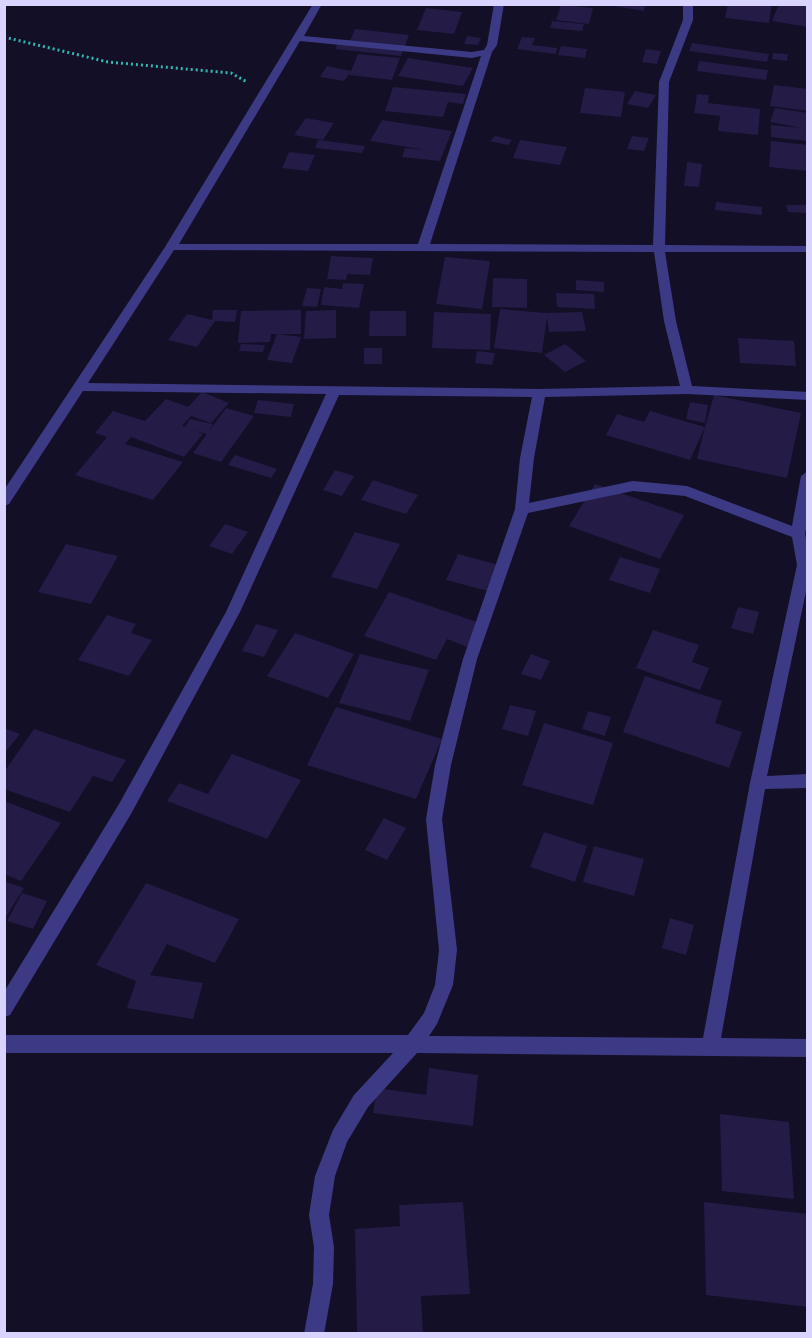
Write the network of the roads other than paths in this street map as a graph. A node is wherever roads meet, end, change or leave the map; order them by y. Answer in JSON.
{"nodes":[{"id":1,"x":318,"y":4,"type":"edge"},
{"id":2,"x":499,"y":4,"type":"edge"},
{"id":3,"x":688,"y":4,"type":"edge"},
{"id":4,"x":299,"y":38,"type":"junction"},
{"id":5,"x":487,"y":52,"type":"junction"},
{"id":6,"x":171,"y":246,"type":"junction"},
{"id":7,"x":423,"y":249,"type":"junction"},
{"id":8,"x":659,"y":249,"type":"junction"},
{"id":9,"x":807,"y":249,"type":"edge"},
{"id":10,"x":80,"y":387,"type":"junction"},
{"id":11,"x":687,"y":390,"type":"junction"},
{"id":12,"x":334,"y":391,"type":"junction"},
{"id":13,"x":538,"y":393,"type":"junction"},
{"id":14,"x":807,"y":396,"type":"edge"},
{"id":15,"x":807,"y":476,"type":"edge"},
{"id":16,"x":4,"y":501,"type":"edge"},
{"id":17,"x":522,"y":509,"type":"junction"},
{"id":18,"x":798,"y":534,"type":"junction"},
{"id":19,"x":806,"y":565,"type":"edge"},
{"id":20,"x":807,"y":781,"type":"edge"},
{"id":21,"x":758,"y":783,"type":"junction"},
{"id":22,"x":4,"y":1009,"type":"edge"},
{"id":23,"x":4,"y":1044,"type":"edge"},
{"id":24,"x":413,"y":1044,"type":"junction"},
{"id":25,"x":711,"y":1046,"type":"junction"},
{"id":26,"x":807,"y":1048,"type":"edge"},
{"id":27,"x":314,"y":1334,"type":"edge"}],
"edges":[{"from":1,"to":4,"type":"street"},
{"from":2,"to":5,"type":"street"},
{"from":3,"to":8,"type":"street"},
{"from":4,"to":5,"type":"street"},
{"from":4,"to":6,"type":"street"},
{"from":5,"to":7,"type":"street"},
{"from":6,"to":7,"type":"street"},
{"from":6,"to":10,"type":"street"},
{"from":7,"to":8,"type":"street"},
{"from":8,"to":9,"type":"street"},
{"from":8,"to":11,"type":"street"},
{"from":10,"to":12,"type":"street"},
{"from":10,"to":16,"type":"street"},
{"from":11,"to":13,"type":"street"},
{"from":11,"to":14,"type":"street"},
{"from":12,"to":13,"type":"street"},
{"from":12,"to":22,"type":"street"},
{"from":13,"to":17,"type":"street"},
{"from":15,"to":18,"type":"street"},
{"from":17,"to":18,"type":"street"},
{"from":17,"to":24,"type":"street"},
{"from":18,"to":19,"type":"street"},
{"from":19,"to":21,"type":"street"},
{"from":20,"to":21,"type":"street"},
{"from":21,"to":25,"type":"street"},
{"from":23,"to":24,"type":"street"},
{"from":24,"to":25,"type":"street"},
{"from":24,"to":27,"type":"street"},
{"from":25,"to":26,"type":"street"}]}
